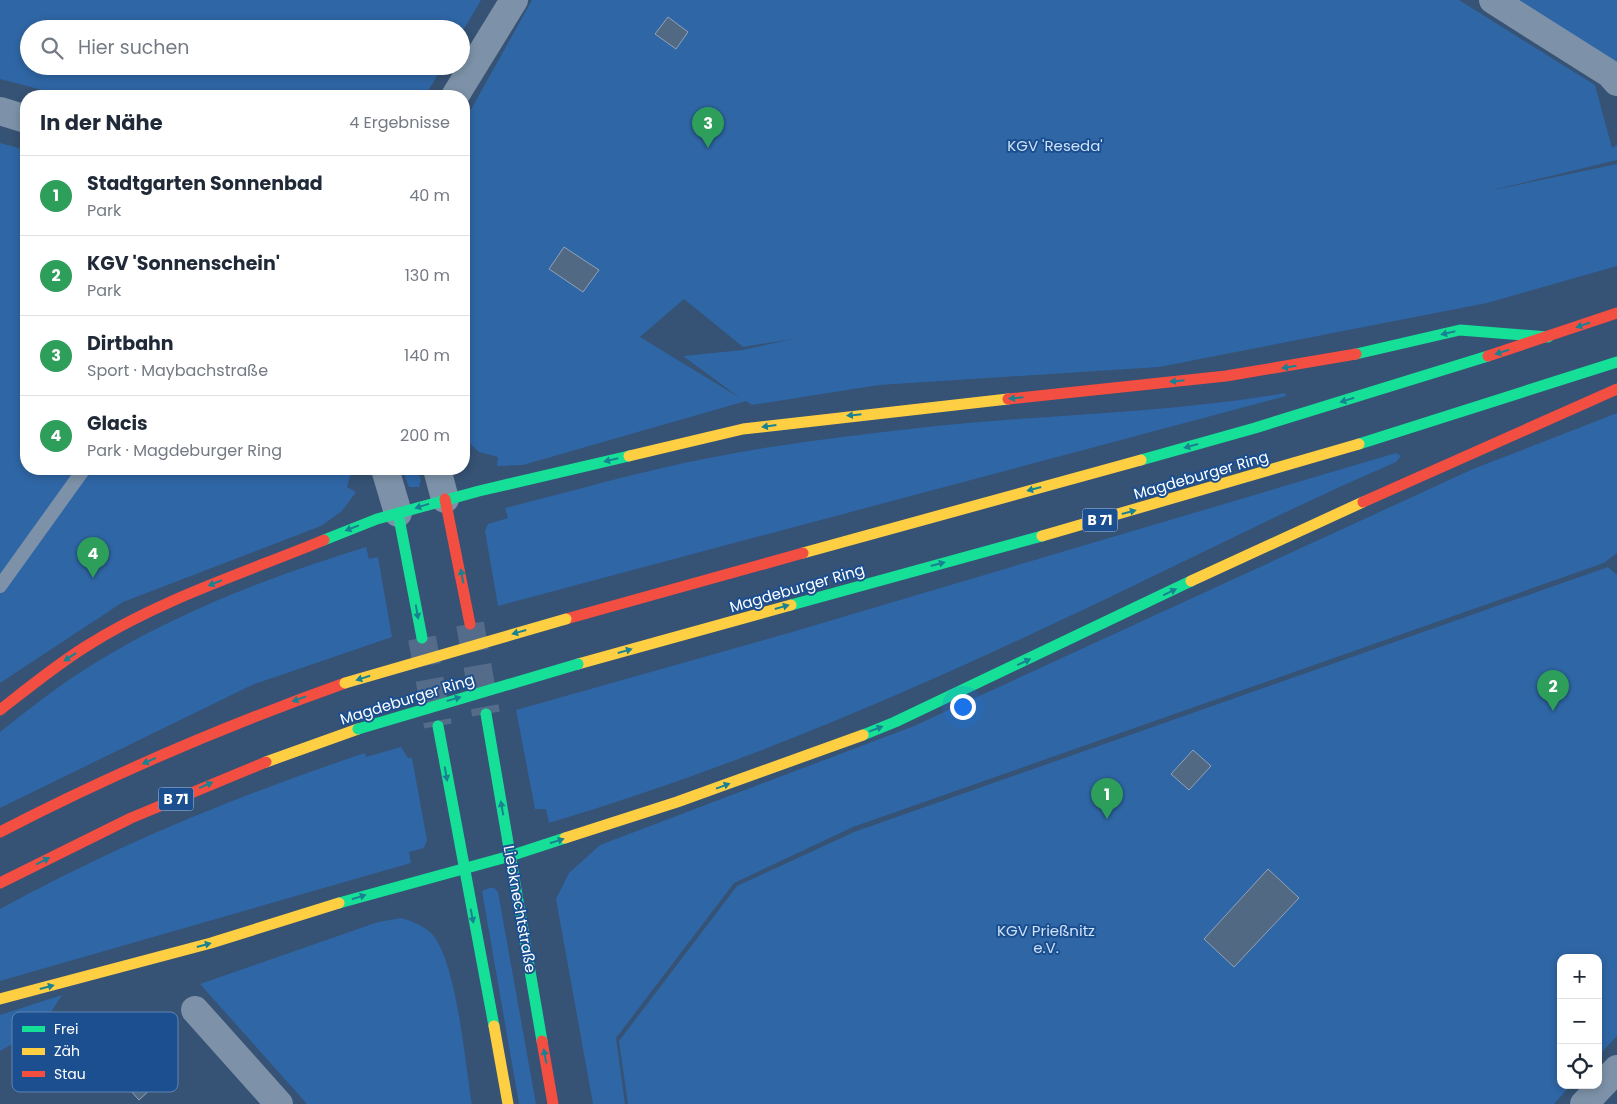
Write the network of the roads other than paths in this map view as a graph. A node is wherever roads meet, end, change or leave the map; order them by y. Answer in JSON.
{"nodes":[{"id":1,"x":514,"y":0,"type":"edge"},
{"id":2,"x":1493,"y":0,"type":"edge"},
{"id":3,"x":470,"y":72,"type":"edge"},
{"id":4,"x":468,"y":75,"type":"edge"},
{"id":5,"x":1617,"y":82,"type":"edge"},
{"id":6,"x":459,"y":90,"type":"edge"},
{"id":7,"x":0,"y":111,"type":"edge"},
{"id":8,"x":20,"y":117,"type":"edge"},
{"id":9,"x":1617,"y":313,"type":"edge"},
{"id":10,"x":1548,"y":337,"type":"junction"},
{"id":11,"x":1617,"y":362,"type":"edge"},
{"id":12,"x":1617,"y":389,"type":"edge"},
{"id":13,"x":80,"y":475,"type":"edge"},
{"id":14,"x":387,"y":475,"type":"edge"},
{"id":15,"x":439,"y":475,"type":"edge"},
{"id":16,"x":445,"y":499,"type":"junction"},
{"id":17,"x":398,"y":513,"type":"junction"},
{"id":18,"x":0,"y":586,"type":"edge"},
{"id":19,"x":470,"y":624,"type":"tunnel mouth"},
{"id":20,"x":422,"y":638,"type":"tunnel mouth"},
{"id":21,"x":0,"y":710,"type":"edge"},
{"id":22,"x":486,"y":714,"type":"tunnel mouth"},
{"id":23,"x":438,"y":726,"type":"tunnel mouth"},
{"id":24,"x":0,"y":832,"type":"edge"},
{"id":25,"x":510,"y":856,"type":"junction"},
{"id":26,"x":462,"y":868,"type":"junction"},
{"id":27,"x":0,"y":883,"type":"edge"},
{"id":28,"x":0,"y":999,"type":"edge"},
{"id":29,"x":195,"y":1010,"type":"dead end"},
{"id":30,"x":1617,"y":1069,"type":"edge"},
{"id":31,"x":279,"y":1104,"type":"edge"},
{"id":32,"x":508,"y":1104,"type":"edge"},
{"id":33,"x":554,"y":1104,"type":"edge"},
{"id":34,"x":1584,"y":1104,"type":"edge"}],
"edges":[{"from":1,"to":3,"type":"street"},
{"from":2,"to":5,"type":"street"},
{"from":4,"to":6,"type":"street"},
{"from":7,"to":8,"type":"street"},
{"from":9,"to":10,"type":"main road","name":"Magdeburger Ring","one_way":true},
{"from":10,"to":16,"type":"main road","one_way":true},
{"from":10,"to":24,"type":"main road","name":"Magdeburger Ring","one_way":true,"bridge":true},
{"from":27,"to":11,"type":"main road","name":"Magdeburger Ring","number":"B 71","one_way":true,"bridge":true},
{"from":25,"to":12,"type":"main road","one_way":true},
{"from":13,"to":18,"type":"lane"},
{"from":14,"to":17,"type":"street"},
{"from":15,"to":16,"type":"street"},
{"from":16,"to":17,"type":"main road","one_way":true},
{"from":19,"to":16,"type":"main road","one_way":true},
{"from":17,"to":20,"type":"main road","one_way":true},
{"from":17,"to":21,"type":"main road","one_way":true},
{"from":25,"to":22,"type":"main road","name":"Liebknechtstraße","one_way":true},
{"from":23,"to":26,"type":"main road","one_way":true},
{"from":25,"to":26,"type":"main road"},
{"from":33,"to":25,"type":"main road","name":"Liebknechtstraße","one_way":true},
{"from":28,"to":26,"type":"main road","one_way":true},
{"from":26,"to":32,"type":"main road","one_way":true},
{"from":29,"to":31,"type":"street"},
{"from":30,"to":34,"type":"street"}]}
